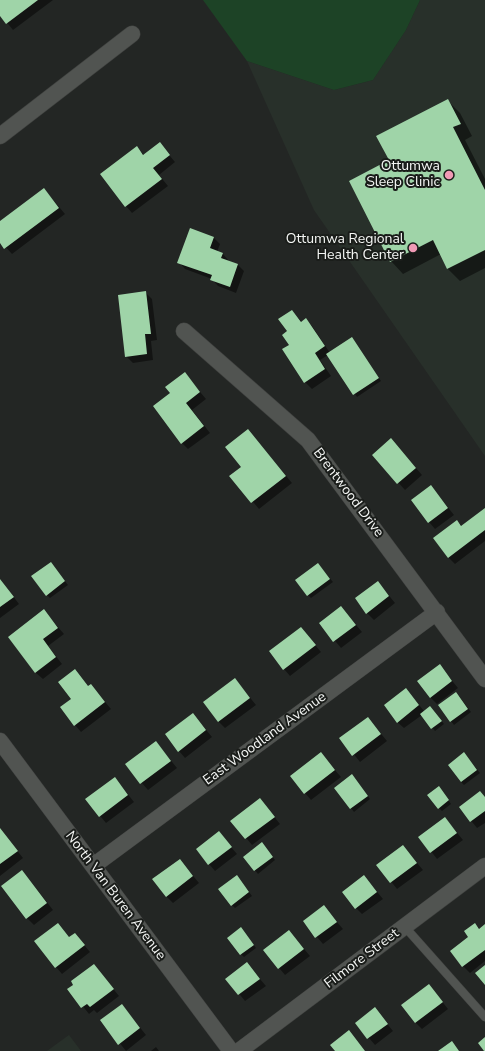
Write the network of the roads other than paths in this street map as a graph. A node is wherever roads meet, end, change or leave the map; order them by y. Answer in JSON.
{"nodes":[{"id":1,"x":132,"y":34,"type":"dead end"},
{"id":2,"x":0,"y":136,"type":"edge"},
{"id":3,"x":184,"y":331,"type":"dead end"},
{"id":4,"x":437,"y":612,"type":"junction"},
{"id":5,"x":485,"y":678,"type":"edge"},
{"id":6,"x":0,"y":740,"type":"edge"},
{"id":7,"x":93,"y":866,"type":"junction"},
{"id":8,"x":485,"y":866,"type":"edge"},
{"id":9,"x":405,"y":927,"type":"junction"},
{"id":10,"x":485,"y":1017,"type":"edge"},
{"id":11,"x":231,"y":1051,"type":"edge"},
{"id":12,"x":239,"y":1051,"type":"edge"}],
"edges":[{"from":1,"to":2,"type":"street"},
{"from":3,"to":4,"type":"street","name":"Brentwood Drive"},
{"from":4,"to":5,"type":"street","name":"Brentwood Drive"},
{"from":4,"to":7,"type":"street","name":"East Woodland Avenue"},
{"from":6,"to":7,"type":"street","name":"North Van Buren Avenue"},
{"from":7,"to":11,"type":"street","name":"North Van Buren Avenue"},
{"from":8,"to":9,"type":"street","name":"Filmore Street"},
{"from":9,"to":10,"type":"lane"},
{"from":9,"to":12,"type":"street","name":"Filmore Street"}]}
